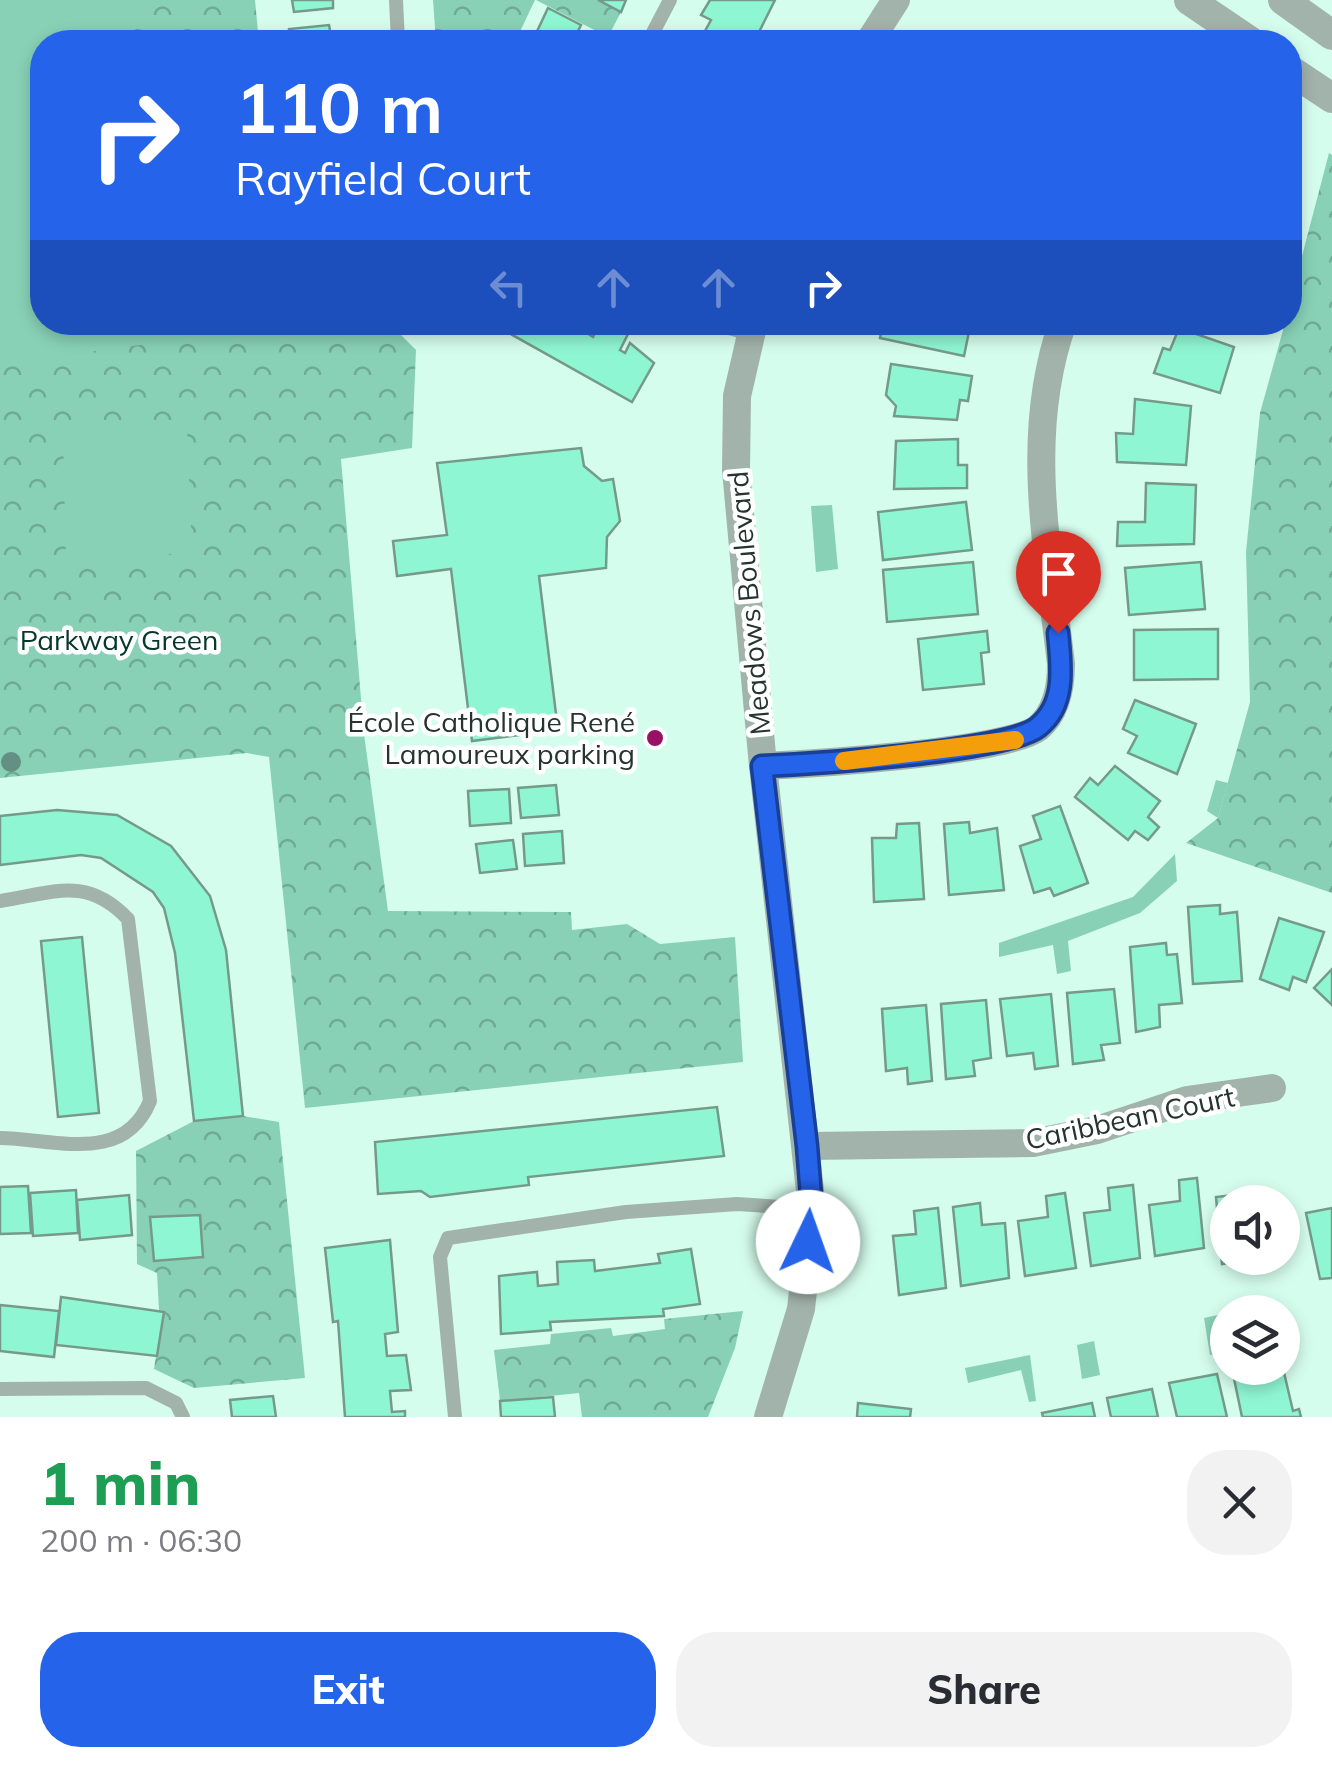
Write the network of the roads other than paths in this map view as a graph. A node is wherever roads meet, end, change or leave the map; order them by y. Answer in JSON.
{"nodes":[{"id":1,"x":396,"y":0,"type":"edge"},
{"id":2,"x":670,"y":0,"type":"edge"},
{"id":3,"x":896,"y":0,"type":"edge"},
{"id":4,"x":1188,"y":0,"type":"edge"},
{"id":5,"x":1283,"y":0,"type":"edge"},
{"id":6,"x":397,"y":30,"type":"edge"},
{"id":7,"x":654,"y":30,"type":"edge"},
{"id":8,"x":877,"y":30,"type":"edge"},
{"id":9,"x":1232,"y":30,"type":"edge"},
{"id":10,"x":1332,"y":35,"type":"edge"},
{"id":11,"x":1302,"y":78,"type":"edge"},
{"id":12,"x":1332,"y":98,"type":"edge"},
{"id":13,"x":750,"y":335,"type":"edge"},
{"id":14,"x":1059,"y":335,"type":"edge"},
{"id":15,"x":762,"y":766,"type":"junction"},
{"id":16,"x":0,"y":900,"type":"edge"},
{"id":17,"x":1272,"y":1088,"type":"dead end"},
{"id":18,"x":0,"y":1138,"type":"edge"},
{"id":19,"x":807,"y":1146,"type":"junction"},
{"id":20,"x":812,"y":1209,"type":"junction"},
{"id":21,"x":0,"y":1389,"type":"edge"},
{"id":22,"x":183,"y":1417,"type":"edge"},
{"id":23,"x":455,"y":1417,"type":"edge"},
{"id":24,"x":768,"y":1417,"type":"edge"}],
"edges":[{"from":1,"to":6,"type":"lane"},
{"from":2,"to":7,"type":"lane"},
{"from":3,"to":8,"type":"street"},
{"from":4,"to":9,"type":"street"},
{"from":5,"to":10,"type":"street"},
{"from":11,"to":12,"type":"street"},
{"from":13,"to":15,"type":"street","name":"Meadows Boulevard"},
{"from":14,"to":15,"type":"street"},
{"from":15,"to":19,"type":"street","name":"Meadows Boulevard"},
{"from":16,"to":18,"type":"lane"},
{"from":17,"to":19,"type":"street","name":"Caribbean Court"},
{"from":19,"to":20,"type":"street","name":"Meadows Boulevard"},
{"from":20,"to":23,"type":"lane"},
{"from":20,"to":24,"type":"street","name":"Meadows Boulevard"},
{"from":21,"to":22,"type":"lane"}]}
